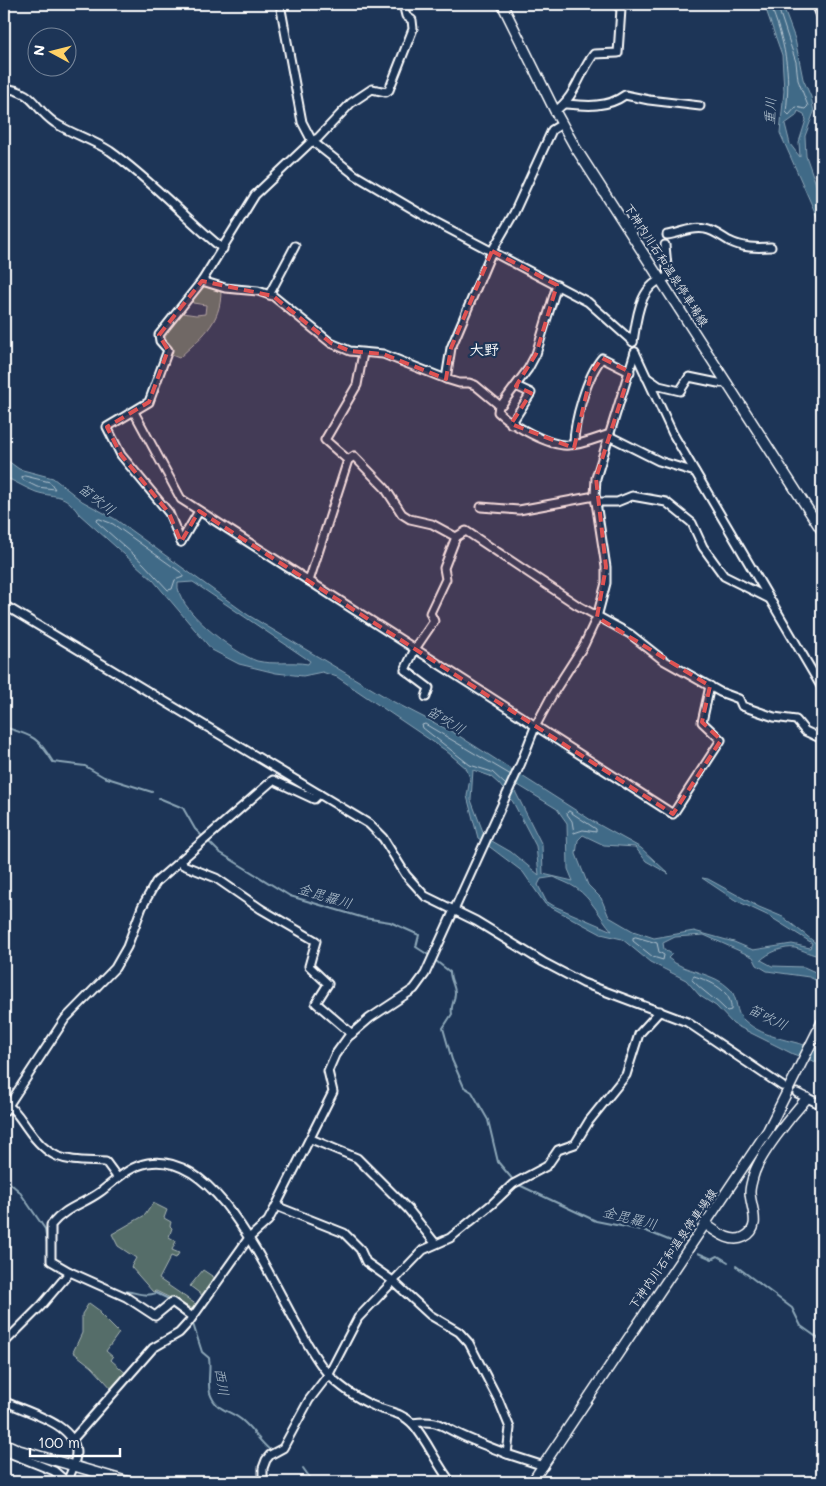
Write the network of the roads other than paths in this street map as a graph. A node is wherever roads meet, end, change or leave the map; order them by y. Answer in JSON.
{"nodes":[{"id":1,"x":280,"y":4,"type":"edge"},
{"id":2,"x":403,"y":4,"type":"edge"},
{"id":3,"x":502,"y":4,"type":"edge"},
{"id":4,"x":616,"y":4,"type":"edge"},
{"id":5,"x":816,"y":4,"type":"edge"},
{"id":6,"x":822,"y":18,"type":"edge"},
{"id":7,"x":4,"y":88,"type":"edge"},
{"id":8,"x":565,"y":104,"type":"junction"},
{"id":9,"x":700,"y":106,"type":"dead end"},
{"id":10,"x":555,"y":111,"type":"junction"},
{"id":11,"x":562,"y":124,"type":"junction"},
{"id":12,"x":312,"y":141,"type":"junction"},
{"id":13,"x":666,"y":235,"type":"dead end"},
{"id":14,"x":665,"y":245,"type":"dead end"},
{"id":15,"x":295,"y":246,"type":"dead end"},
{"id":16,"x":771,"y":248,"type":"dead end"},
{"id":17,"x":223,"y":249,"type":"junction"},
{"id":18,"x":492,"y":251,"type":"junction"},
{"id":19,"x":660,"y":279,"type":"junction"},
{"id":20,"x":202,"y":281,"type":"junction"},
{"id":21,"x":557,"y":285,"type":"junction"},
{"id":22,"x":269,"y":295,"type":"junction"},
{"id":23,"x":633,"y":342,"type":"junction"},
{"id":24,"x":363,"y":352,"type":"junction"},
{"id":25,"x":635,"y":352,"type":"junction"},
{"id":26,"x":630,"y":372,"type":"junction"},
{"id":27,"x":646,"y":377,"type":"junction"},
{"id":28,"x":446,"y":379,"type":"junction"},
{"id":29,"x":727,"y":383,"type":"junction"},
{"id":30,"x":516,"y":386,"type":"junction"},
{"id":31,"x":499,"y":405,"type":"junction"},
{"id":32,"x":134,"y":412,"type":"junction"},
{"id":33,"x":512,"y":424,"type":"junction"},
{"id":34,"x":607,"y":435,"type":"junction"},
{"id":35,"x":574,"y":444,"type":"junction"},
{"id":36,"x":348,"y":460,"type":"junction"},
{"id":37,"x":695,"y":472,"type":"junction"},
{"id":38,"x":595,"y":499,"type":"junction"},
{"id":39,"x":481,"y":507,"type":"dead end"},
{"id":40,"x":199,"y":511,"type":"junction"},
{"id":41,"x":822,"y":531,"type":"edge"},
{"id":42,"x":456,"y":537,"type":"junction"},
{"id":43,"x":309,"y":581,"type":"junction"},
{"id":44,"x":769,"y":598,"type":"junction"},
{"id":45,"x":4,"y":605,"type":"edge"},
{"id":46,"x":596,"y":617,"type":"junction"},
{"id":47,"x":415,"y":649,"type":"junction"},
{"id":48,"x":710,"y":686,"type":"junction"},
{"id":49,"x":822,"y":688,"type":"edge"},
{"id":50,"x":426,"y":697,"type":"dead end"},
{"id":51,"x":535,"y":727,"type":"junction"},
{"id":52,"x":822,"y":739,"type":"edge"},
{"id":53,"x":319,"y":794,"type":"junction"},
{"id":54,"x":182,"y":861,"type":"junction"},
{"id":55,"x":454,"y":911,"type":"junction"},
{"id":56,"x":660,"y":1011,"type":"junction"},
{"id":57,"x":822,"y":1022,"type":"edge"},
{"id":58,"x":352,"y":1034,"type":"junction"},
{"id":59,"x":782,"y":1086,"type":"dead end"},
{"id":60,"x":797,"y":1093,"type":"dead end"},
{"id":61,"x":806,"y":1098,"type":"junction"},
{"id":62,"x":6,"y":1104,"type":"edge"},
{"id":63,"x":822,"y":1104,"type":"edge"},
{"id":64,"x":4,"y":1112,"type":"edge"},
{"id":65,"x":311,"y":1139,"type":"junction"},
{"id":66,"x":117,"y":1177,"type":"junction"},
{"id":67,"x":276,"y":1206,"type":"junction"},
{"id":68,"x":705,"y":1224,"type":"junction"},
{"id":69,"x":248,"y":1239,"type":"junction"},
{"id":70,"x":435,"y":1243,"type":"junction"},
{"id":71,"x":70,"y":1272,"type":"junction"},
{"id":72,"x":393,"y":1281,"type":"junction"},
{"id":73,"x":191,"y":1316,"type":"junction"},
{"id":74,"x":4,"y":1343,"type":"edge"},
{"id":75,"x":328,"y":1374,"type":"junction"},
{"id":76,"x":4,"y":1401,"type":"edge"},
{"id":77,"x":412,"y":1423,"type":"junction"},
{"id":78,"x":73,"y":1439,"type":"junction"},
{"id":79,"x":4,"y":1443,"type":"edge"},
{"id":80,"x":4,"y":1451,"type":"edge"},
{"id":81,"x":507,"y":1454,"type":"junction"},
{"id":82,"x":74,"y":1465,"type":"junction"},
{"id":83,"x":544,"y":1466,"type":"junction"},
{"id":84,"x":130,"y":1482,"type":"edge"},
{"id":85,"x":263,"y":1482,"type":"edge"},
{"id":86,"x":451,"y":1482,"type":"edge"},
{"id":87,"x":532,"y":1482,"type":"edge"}],
"edges":[{"from":1,"to":12,"type":"street"},
{"from":2,"to":12,"type":"street"},
{"from":3,"to":10,"type":"main road","name":"下神内川石和温泉停車場線"},
{"from":4,"to":8,"type":"street"},
{"from":5,"to":6,"type":"street"},
{"from":7,"to":17,"type":"street"},
{"from":8,"to":9,"type":"street"},
{"from":8,"to":10,"type":"street"},
{"from":10,"to":11,"type":"main road","name":"下神内川石和温泉停車場線"},
{"from":11,"to":18,"type":"street"},
{"from":11,"to":19,"type":"main road","name":"下神内川石和温泉停車場線"},
{"from":12,"to":17,"type":"street"},
{"from":12,"to":18,"type":"street"},
{"from":13,"to":16,"type":"street"},
{"from":14,"to":19,"type":"street"},
{"from":15,"to":22,"type":"street"},
{"from":17,"to":20,"type":"street"},
{"from":18,"to":21,"type":"street"},
{"from":18,"to":28,"type":"street"},
{"from":19,"to":23,"type":"street"},
{"from":19,"to":29,"type":"main road","name":"下神内川石和温泉停車場線"},
{"from":20,"to":22,"type":"street"},
{"from":20,"to":32,"type":"street"},
{"from":21,"to":23,"type":"street"},
{"from":21,"to":30,"type":"street"},
{"from":22,"to":24,"type":"street"},
{"from":23,"to":25,"type":"street"},
{"from":24,"to":28,"type":"street"},
{"from":24,"to":36,"type":"street"},
{"from":25,"to":26,"type":"street"},
{"from":25,"to":27,"type":"street"},
{"from":26,"to":34,"type":"street"},
{"from":26,"to":35,"type":"street"},
{"from":27,"to":29,"type":"street"},
{"from":27,"to":37,"type":"street"},
{"from":28,"to":31,"type":"street"},
{"from":29,"to":41,"type":"main road","name":"下神内川石和温泉停車場線"},
{"from":30,"to":31,"type":"street"},
{"from":30,"to":33,"type":"street"},
{"from":31,"to":33,"type":"street"},
{"from":32,"to":40,"type":"street"},
{"from":32,"to":40,"type":"street"},
{"from":33,"to":35,"type":"street"},
{"from":34,"to":35,"type":"street"},
{"from":34,"to":37,"type":"street"},
{"from":34,"to":38,"type":"street"},
{"from":36,"to":42,"type":"street"},
{"from":36,"to":43,"type":"street"},
{"from":37,"to":44,"type":"street"},
{"from":38,"to":39,"type":"street"},
{"from":38,"to":44,"type":"street"},
{"from":38,"to":46,"type":"street"},
{"from":40,"to":43,"type":"street"},
{"from":42,"to":46,"type":"street"},
{"from":42,"to":47,"type":"street"},
{"from":43,"to":47,"type":"street"},
{"from":44,"to":49,"type":"street"},
{"from":45,"to":53,"type":"street"},
{"from":46,"to":48,"type":"street"},
{"from":46,"to":51,"type":"street"},
{"from":47,"to":50,"type":"street"},
{"from":47,"to":51,"type":"street"},
{"from":48,"to":51,"type":"street"},
{"from":48,"to":52,"type":"street"},
{"from":51,"to":55,"type":"street"},
{"from":53,"to":54,"type":"street"},
{"from":53,"to":55,"type":"street"},
{"from":54,"to":58,"type":"street"},
{"from":54,"to":62,"type":"street"},
{"from":55,"to":56,"type":"street"},
{"from":55,"to":58,"type":"street"},
{"from":56,"to":59,"type":"street"},
{"from":56,"to":70,"type":"street"},
{"from":57,"to":68,"type":"main road","name":"下神内川石和温泉停車場線"},
{"from":58,"to":65,"type":"street"},
{"from":60,"to":61,"type":"street"},
{"from":61,"to":63,"type":"street"},
{"from":61,"to":68,"type":"main road"},
{"from":62,"to":64,"type":"street"},
{"from":62,"to":66,"type":"street"},
{"from":65,"to":67,"type":"street"},
{"from":65,"to":70,"type":"street"},
{"from":66,"to":69,"type":"street"},
{"from":66,"to":71,"type":"street"},
{"from":67,"to":69,"type":"street"},
{"from":67,"to":72,"type":"street"},
{"from":68,"to":83,"type":"main road","name":"下神内川石和温泉停車場線"},
{"from":69,"to":73,"type":"street"},
{"from":69,"to":75,"type":"street"},
{"from":70,"to":72,"type":"street"},
{"from":71,"to":73,"type":"street"},
{"from":71,"to":74,"type":"street"},
{"from":72,"to":75,"type":"street"},
{"from":72,"to":81,"type":"street"},
{"from":73,"to":78,"type":"street"},
{"from":75,"to":77,"type":"street"},
{"from":75,"to":85,"type":"street"},
{"from":76,"to":78,"type":"street"},
{"from":77,"to":81,"type":"street"},
{"from":77,"to":86,"type":"street"},
{"from":78,"to":82,"type":"street"},
{"from":79,"to":82,"type":"main road"},
{"from":80,"to":82,"type":"street"},
{"from":81,"to":83,"type":"street"},
{"from":82,"to":84,"type":"main road"},
{"from":83,"to":87,"type":"main road","name":"下神内川石和温泉停車場線"}]}
